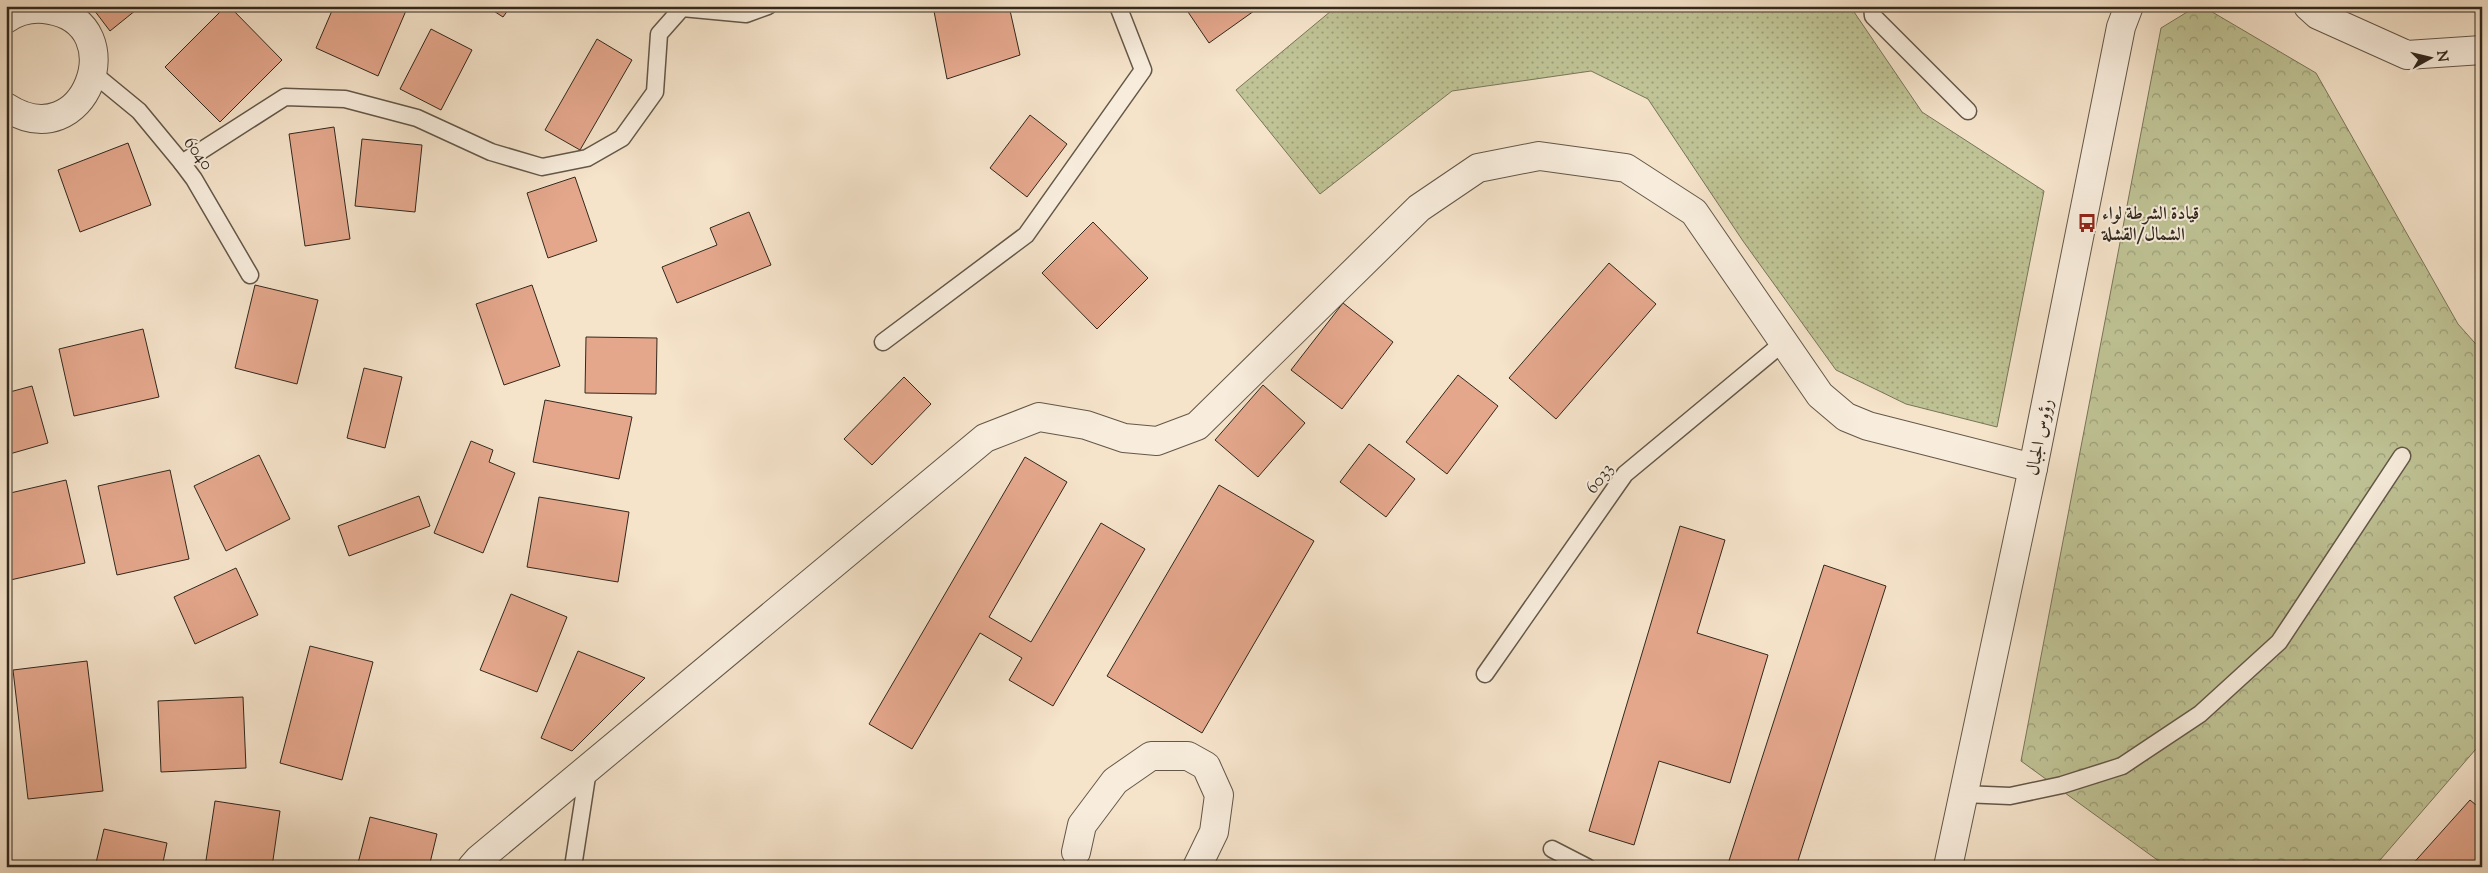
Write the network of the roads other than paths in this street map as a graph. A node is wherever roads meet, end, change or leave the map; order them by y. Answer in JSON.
{"nodes":[{"id":1,"x":768,"y":6,"type":"edge"},
{"id":2,"x":1118,"y":6,"type":"edge"},
{"id":3,"x":1872,"y":6,"type":"edge"},
{"id":4,"x":2129,"y":6,"type":"edge"},
{"id":5,"x":2308,"y":6,"type":"edge"},
{"id":6,"x":18,"y":12,"type":"edge"},
{"id":7,"x":2482,"y":50,"type":"edge"},
{"id":8,"x":94,"y":74,"type":"junction"},
{"id":9,"x":1968,"y":111,"type":"dead end"},
{"id":10,"x":11,"y":119,"type":"edge"},
{"id":11,"x":182,"y":163,"type":"junction"},
{"id":12,"x":250,"y":275,"type":"dead end"},
{"id":13,"x":882,"y":342,"type":"dead end"},
{"id":14,"x":1784,"y":342,"type":"junction"},
{"id":15,"x":2402,"y":456,"type":"dead end"},
{"id":16,"x":2033,"y":468,"type":"junction"},
{"id":17,"x":1485,"y":674,"type":"dead end"},
{"id":18,"x":588,"y":770,"type":"junction"},
{"id":19,"x":1963,"y":794,"type":"junction"},
{"id":20,"x":1552,"y":849,"type":"dead end"},
{"id":21,"x":1076,"y":852,"type":"dead end"},
{"id":22,"x":472,"y":867,"type":"edge"},
{"id":23,"x":573,"y":867,"type":"edge"},
{"id":24,"x":1197,"y":867,"type":"edge"},
{"id":25,"x":1587,"y":867,"type":"edge"},
{"id":26,"x":1948,"y":867,"type":"edge"}],
"edges":[{"from":1,"to":11,"type":"lane"},
{"from":2,"to":13,"type":"lane"},
{"from":3,"to":9,"type":"lane"},
{"from":4,"to":16,"type":"street","name":"رؤوس الجبال"},
{"from":5,"to":7,"type":"street"},
{"from":6,"to":8,"type":"street"},
{"from":8,"to":10,"type":"street"},
{"from":8,"to":11,"type":"lane","name":"6040"},
{"from":11,"to":12,"type":"lane","name":"6040"},
{"from":14,"to":16,"type":"street"},
{"from":14,"to":17,"type":"lane","name":"6033"},
{"from":14,"to":18,"type":"street"},
{"from":15,"to":19,"type":"lane"},
{"from":16,"to":19,"type":"street","name":"رؤوس الجبال"},
{"from":18,"to":22,"type":"street"},
{"from":18,"to":23,"type":"lane"},
{"from":19,"to":26,"type":"street","name":"رؤوس الجبال"},
{"from":20,"to":25,"type":"lane"},
{"from":21,"to":24,"type":"street"}]}
